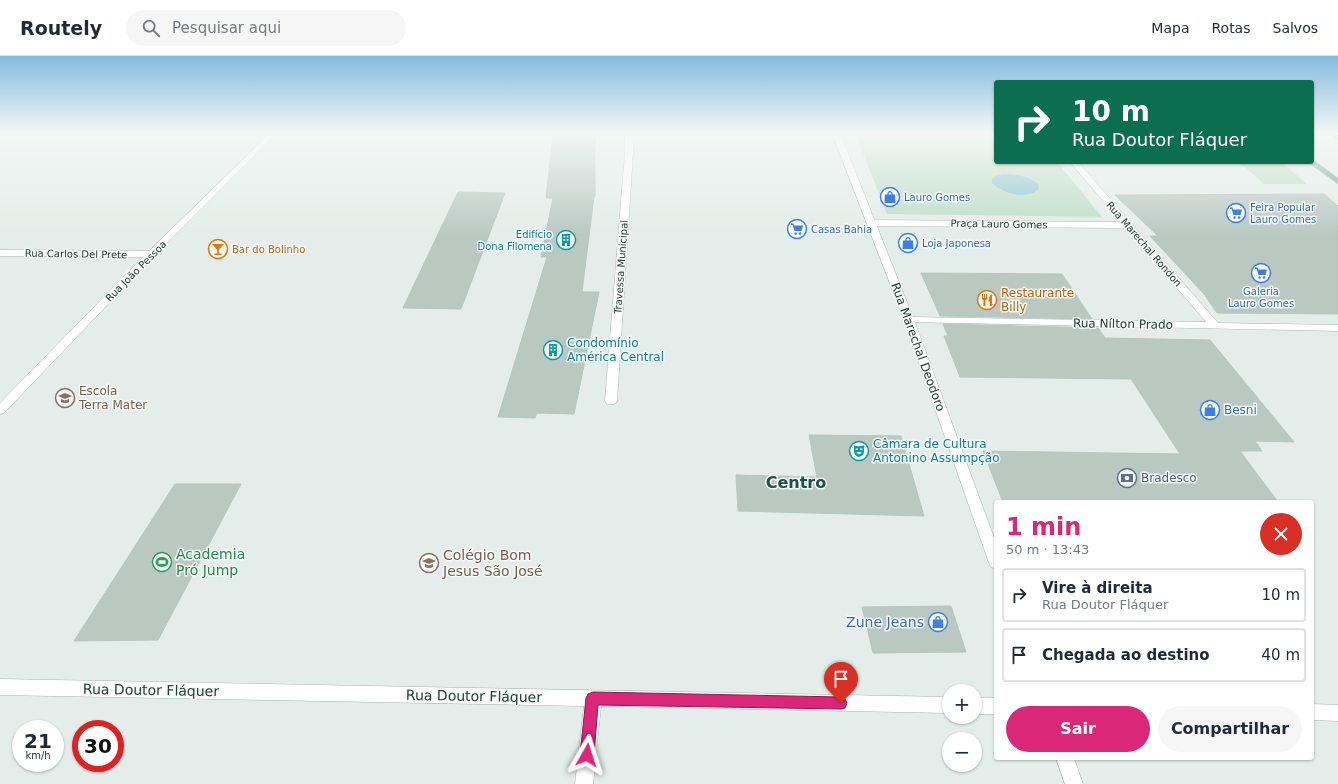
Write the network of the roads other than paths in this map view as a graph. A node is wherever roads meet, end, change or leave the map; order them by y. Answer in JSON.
{"nodes":[{"id":1,"x":240,"y":167,"type":"edge"},
{"id":2,"x":629,"y":167,"type":"edge"},
{"id":3,"x":849,"y":167,"type":"edge"},
{"id":4,"x":1078,"y":167,"type":"edge"},
{"id":5,"x":1319,"y":167,"type":"edge"},
{"id":6,"x":1338,"y":182,"type":"edge"},
{"id":7,"x":871,"y":223,"type":"junction"},
{"id":8,"x":1127,"y":225,"type":"junction"},
{"id":9,"x":0,"y":253,"type":"edge"},
{"id":10,"x":152,"y":254,"type":"junction"},
{"id":11,"x":909,"y":320,"type":"junction"},
{"id":12,"x":1214,"y":325,"type":"junction"},
{"id":13,"x":1338,"y":328,"type":"edge"},
{"id":14,"x":611,"y":401,"type":"dead end"},
{"id":15,"x":0,"y":410,"type":"edge"},
{"id":16,"x":994,"y":557,"type":"edge"},
{"id":17,"x":0,"y":687,"type":"edge"},
{"id":18,"x":593,"y":698,"type":"junction"},
{"id":19,"x":942,"y":705,"type":"edge"},
{"id":20,"x":982,"y":706,"type":"edge"},
{"id":21,"x":994,"y":706,"type":"edge"},
{"id":22,"x":1314,"y":712,"type":"edge"},
{"id":23,"x":1338,"y":713,"type":"edge"},
{"id":24,"x":1066,"y":760,"type":"edge"},
{"id":25,"x":584,"y":784,"type":"edge"},
{"id":26,"x":1074,"y":784,"type":"edge"}],
"edges":[{"from":1,"to":10,"type":"street","name":"Rua João Pessoa"},
{"from":2,"to":14,"type":"street","name":"Travessa Municipal"},
{"from":3,"to":7,"type":"street","name":"Rua Marechal Deodoro"},
{"from":4,"to":8,"type":"street","name":"Rua Marechal Rondon"},
{"from":5,"to":6,"type":"main road"},
{"from":7,"to":8,"type":"street","name":"Praça Lauro Gomes"},
{"from":7,"to":11,"type":"street","name":"Rua Marechal Deodoro"},
{"from":8,"to":12,"type":"street","name":"Rua Marechal Rondon"},
{"from":9,"to":10,"type":"street","name":"Rua Carlos Del Prete"},
{"from":10,"to":15,"type":"street","name":"Rua João Pessoa"},
{"from":11,"to":12,"type":"street","name":"Rua Nílton Prado"},
{"from":11,"to":16,"type":"street","name":"Rua Marechal Deodoro"},
{"from":12,"to":13,"type":"street","name":"Rua Nílton Prado"},
{"from":17,"to":18,"type":"street","name":"Rua Doutor Fláquer"},
{"from":18,"to":19,"type":"street","name":"Rua Doutor Fláquer"},
{"from":18,"to":25,"type":"street"},
{"from":20,"to":21,"type":"street"},
{"from":22,"to":23,"type":"street"},
{"from":24,"to":26,"type":"street"}]}
